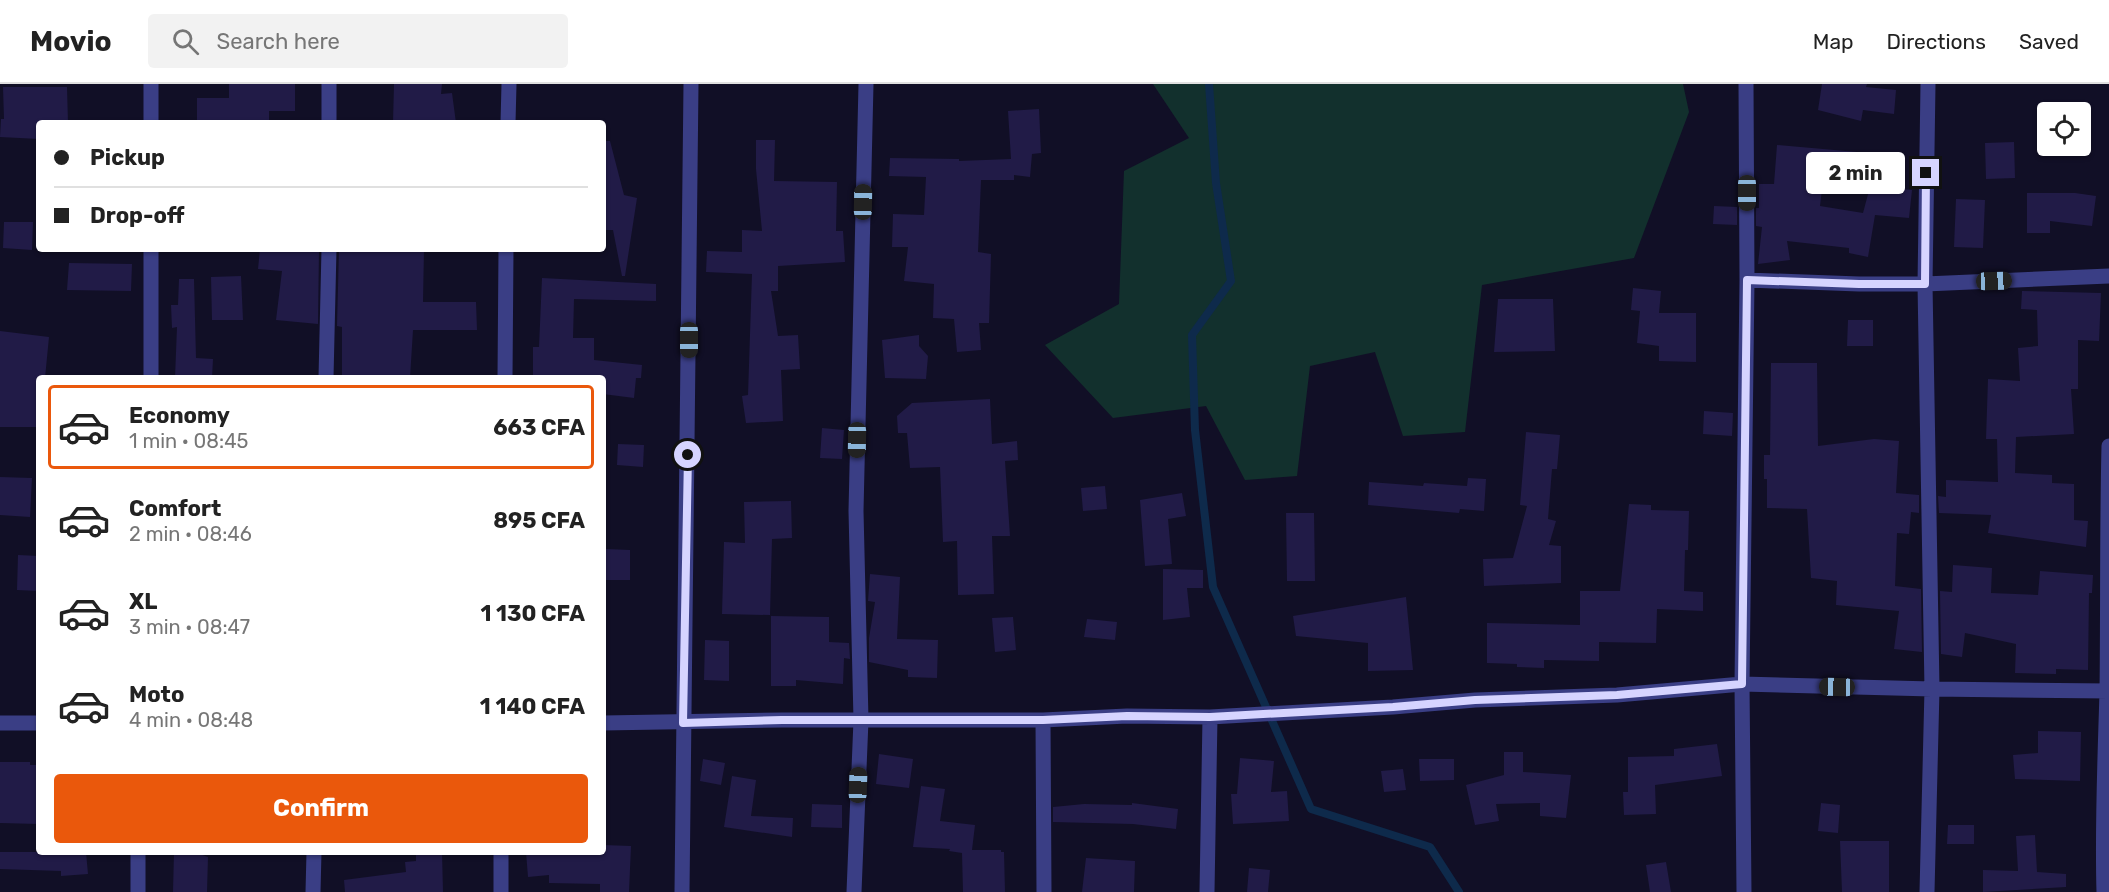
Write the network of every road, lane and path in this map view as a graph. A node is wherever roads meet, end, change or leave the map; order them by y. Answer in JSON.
{"nodes":[{"id":1,"x":151,"y":84,"type":"edge"},
{"id":2,"x":329,"y":84,"type":"edge"},
{"id":3,"x":509,"y":84,"type":"edge"},
{"id":4,"x":691,"y":84,"type":"edge"},
{"id":5,"x":866,"y":84,"type":"edge"},
{"id":6,"x":1746,"y":84,"type":"edge"},
{"id":7,"x":1928,"y":84,"type":"edge"},
{"id":8,"x":151,"y":120,"type":"edge"},
{"id":9,"x":329,"y":120,"type":"edge"},
{"id":10,"x":508,"y":120,"type":"edge"},
{"id":11,"x":152,"y":252,"type":"edge"},
{"id":12,"x":329,"y":252,"type":"edge"},
{"id":13,"x":506,"y":252,"type":"edge"},
{"id":14,"x":2109,"y":276,"type":"edge"},
{"id":15,"x":1747,"y":280,"type":"junction"},
{"id":16,"x":1925,"y":284,"type":"junction"},
{"id":17,"x":151,"y":375,"type":"edge"},
{"id":18,"x":326,"y":375,"type":"edge"},
{"id":19,"x":505,"y":375,"type":"edge"},
{"id":20,"x":2109,"y":446,"type":"edge"},
{"id":21,"x":1742,"y":684,"type":"junction"},
{"id":22,"x":1932,"y":689,"type":"junction"},
{"id":23,"x":2108,"y":691,"type":"edge"},
{"id":24,"x":1210,"y":717,"type":"junction"},
{"id":25,"x":861,"y":720,"type":"junction"},
{"id":26,"x":1043,"y":720,"type":"junction"},
{"id":27,"x":0,"y":723,"type":"edge"},
{"id":28,"x":36,"y":723,"type":"edge"},
{"id":29,"x":606,"y":723,"type":"edge"},
{"id":30,"x":683,"y":723,"type":"junction"},
{"id":31,"x":138,"y":855,"type":"edge"},
{"id":32,"x":314,"y":855,"type":"edge"},
{"id":33,"x":501,"y":855,"type":"edge"},
{"id":34,"x":138,"y":892,"type":"edge"},
{"id":35,"x":313,"y":892,"type":"edge"},
{"id":36,"x":501,"y":892,"type":"edge"},
{"id":37,"x":682,"y":892,"type":"edge"},
{"id":38,"x":855,"y":892,"type":"edge"},
{"id":39,"x":1044,"y":892,"type":"edge"},
{"id":40,"x":1207,"y":892,"type":"edge"},
{"id":41,"x":1744,"y":892,"type":"edge"},
{"id":42,"x":1927,"y":892,"type":"edge"},
{"id":43,"x":2104,"y":892,"type":"edge"}],
"edges":[{"from":1,"to":8,"type":"street"},
{"from":2,"to":9,"type":"street"},
{"from":3,"to":10,"type":"street"},
{"from":4,"to":30,"type":"street"},
{"from":5,"to":25,"type":"street"},
{"from":6,"to":15,"type":"street"},
{"from":7,"to":16,"type":"street"},
{"from":11,"to":17,"type":"street"},
{"from":12,"to":18,"type":"street"},
{"from":13,"to":19,"type":"street"},
{"from":14,"to":16,"type":"street"},
{"from":15,"to":16,"type":"street"},
{"from":15,"to":21,"type":"street"},
{"from":16,"to":22,"type":"street"},
{"from":20,"to":23,"type":"street"},
{"from":21,"to":22,"type":"street"},
{"from":21,"to":24,"type":"street"},
{"from":21,"to":41,"type":"street"},
{"from":22,"to":23,"type":"street"},
{"from":22,"to":42,"type":"street"},
{"from":23,"to":43,"type":"street"},
{"from":24,"to":26,"type":"street"},
{"from":24,"to":40,"type":"street"},
{"from":25,"to":26,"type":"street"},
{"from":25,"to":30,"type":"street"},
{"from":25,"to":38,"type":"street"},
{"from":26,"to":39,"type":"street"},
{"from":27,"to":28,"type":"street"},
{"from":29,"to":30,"type":"street"},
{"from":30,"to":37,"type":"street"},
{"from":31,"to":34,"type":"street"},
{"from":32,"to":35,"type":"street"},
{"from":33,"to":36,"type":"street"}]}
